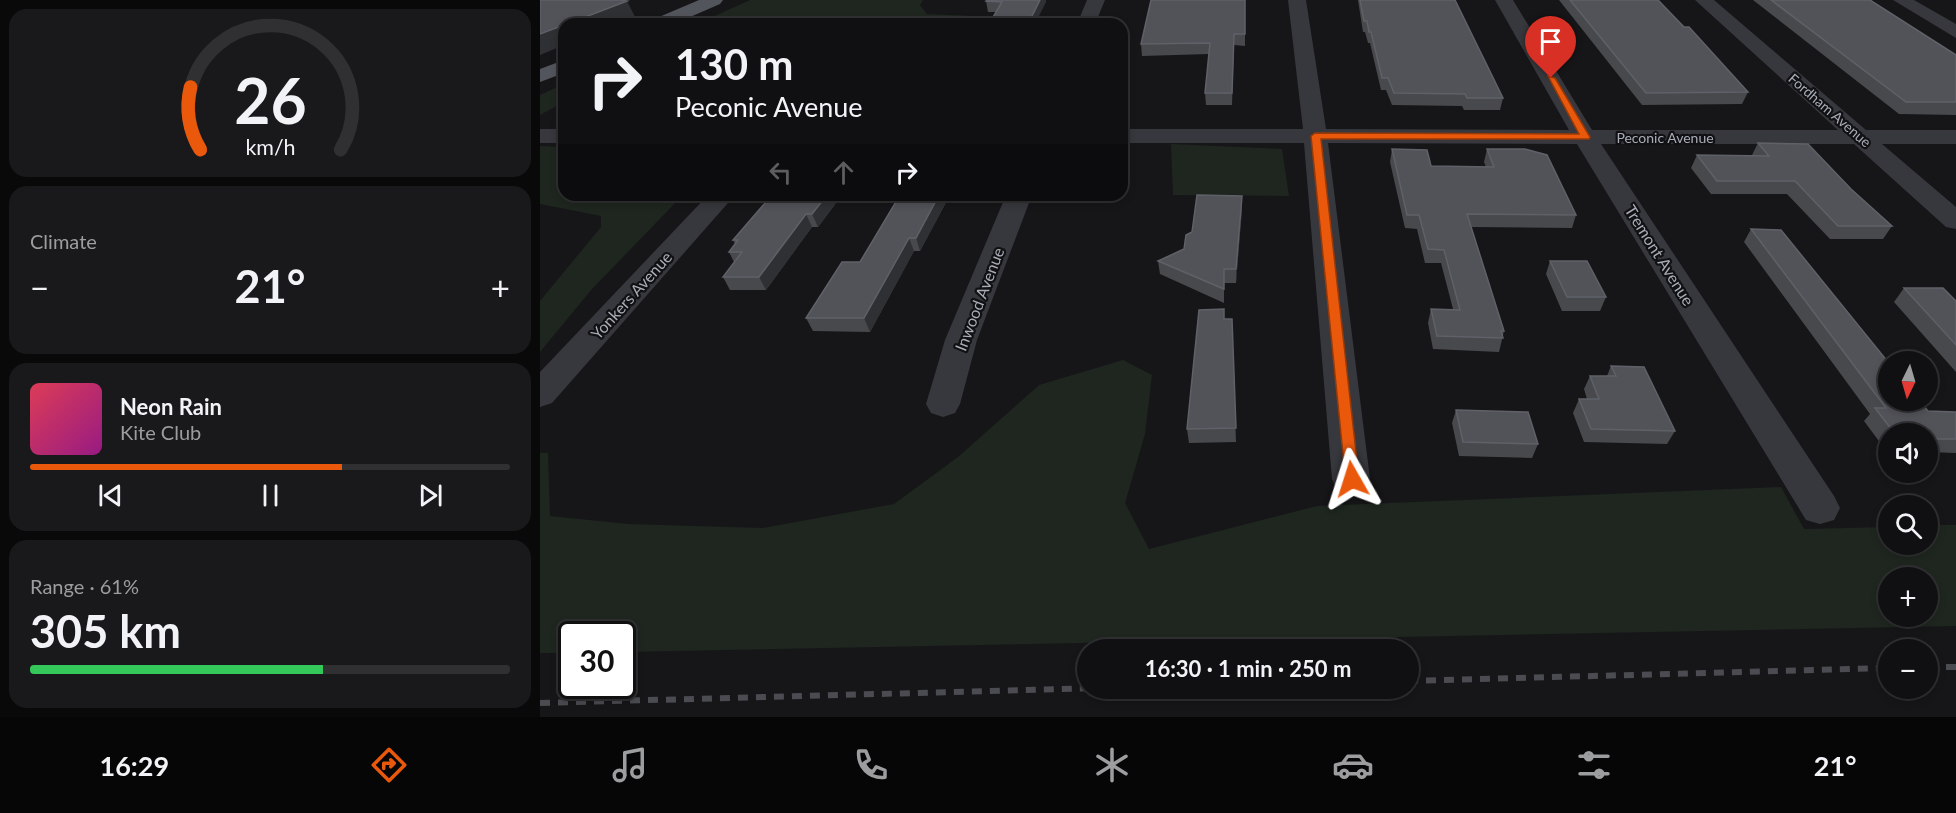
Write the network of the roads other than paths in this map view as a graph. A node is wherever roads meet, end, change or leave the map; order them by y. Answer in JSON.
{"nodes":[{"id":1,"x":714,"y":0,"type":"edge"},
{"id":2,"x":1096,"y":0,"type":"edge"},
{"id":3,"x":1296,"y":0,"type":"edge"},
{"id":4,"x":1504,"y":0,"type":"edge"},
{"id":5,"x":1704,"y":0,"type":"edge"},
{"id":6,"x":1902,"y":0,"type":"edge"},
{"id":7,"x":673,"y":18,"type":"edge"},
{"id":8,"x":1088,"y":18,"type":"edge"},
{"id":9,"x":1956,"y":32,"type":"edge"},
{"id":10,"x":558,"y":68,"type":"edge"},
{"id":11,"x":540,"y":76,"type":"edge"},
{"id":12,"x":540,"y":136,"type":"edge"},
{"id":13,"x":558,"y":136,"type":"edge"},
{"id":14,"x":1128,"y":136,"type":"edge"},
{"id":15,"x":1315,"y":136,"type":"junction"},
{"id":16,"x":1585,"y":137,"type":"junction"},
{"id":17,"x":1861,"y":137,"type":"junction"},
{"id":18,"x":1956,"y":137,"type":"edge"},
{"id":19,"x":717,"y":201,"type":"edge"},
{"id":20,"x":1017,"y":201,"type":"edge"},
{"id":21,"x":1956,"y":221,"type":"edge"},
{"id":22,"x":540,"y":394,"type":"edge"},
{"id":23,"x":943,"y":404,"type":"dead end"},
{"id":24,"x":1352,"y":479,"type":"dead end"},
{"id":25,"x":1820,"y":508,"type":"dead end"}],
"edges":[{"from":1,"to":7,"type":"main road"},
{"from":2,"to":8,"type":"street"},
{"from":3,"to":15,"type":"street"},
{"from":4,"to":16,"type":"street","name":"Tremont Avenue"},
{"from":5,"to":17,"type":"street","name":"Fordham Avenue"},
{"from":6,"to":9,"type":"street"},
{"from":10,"to":11,"type":"main road"},
{"from":12,"to":13,"type":"street"},
{"from":14,"to":15,"type":"street","name":"Peconic Avenue"},
{"from":15,"to":16,"type":"street","name":"Peconic Avenue"},
{"from":15,"to":24,"type":"street"},
{"from":16,"to":17,"type":"street","name":"Peconic Avenue"},
{"from":16,"to":25,"type":"street","name":"Tremont Avenue"},
{"from":17,"to":18,"type":"street","name":"Peconic Avenue"},
{"from":17,"to":21,"type":"street","name":"Fordham Avenue"},
{"from":19,"to":22,"type":"street","name":"Yonkers Avenue"},
{"from":20,"to":23,"type":"street","name":"Inwood Avenue"}]}
